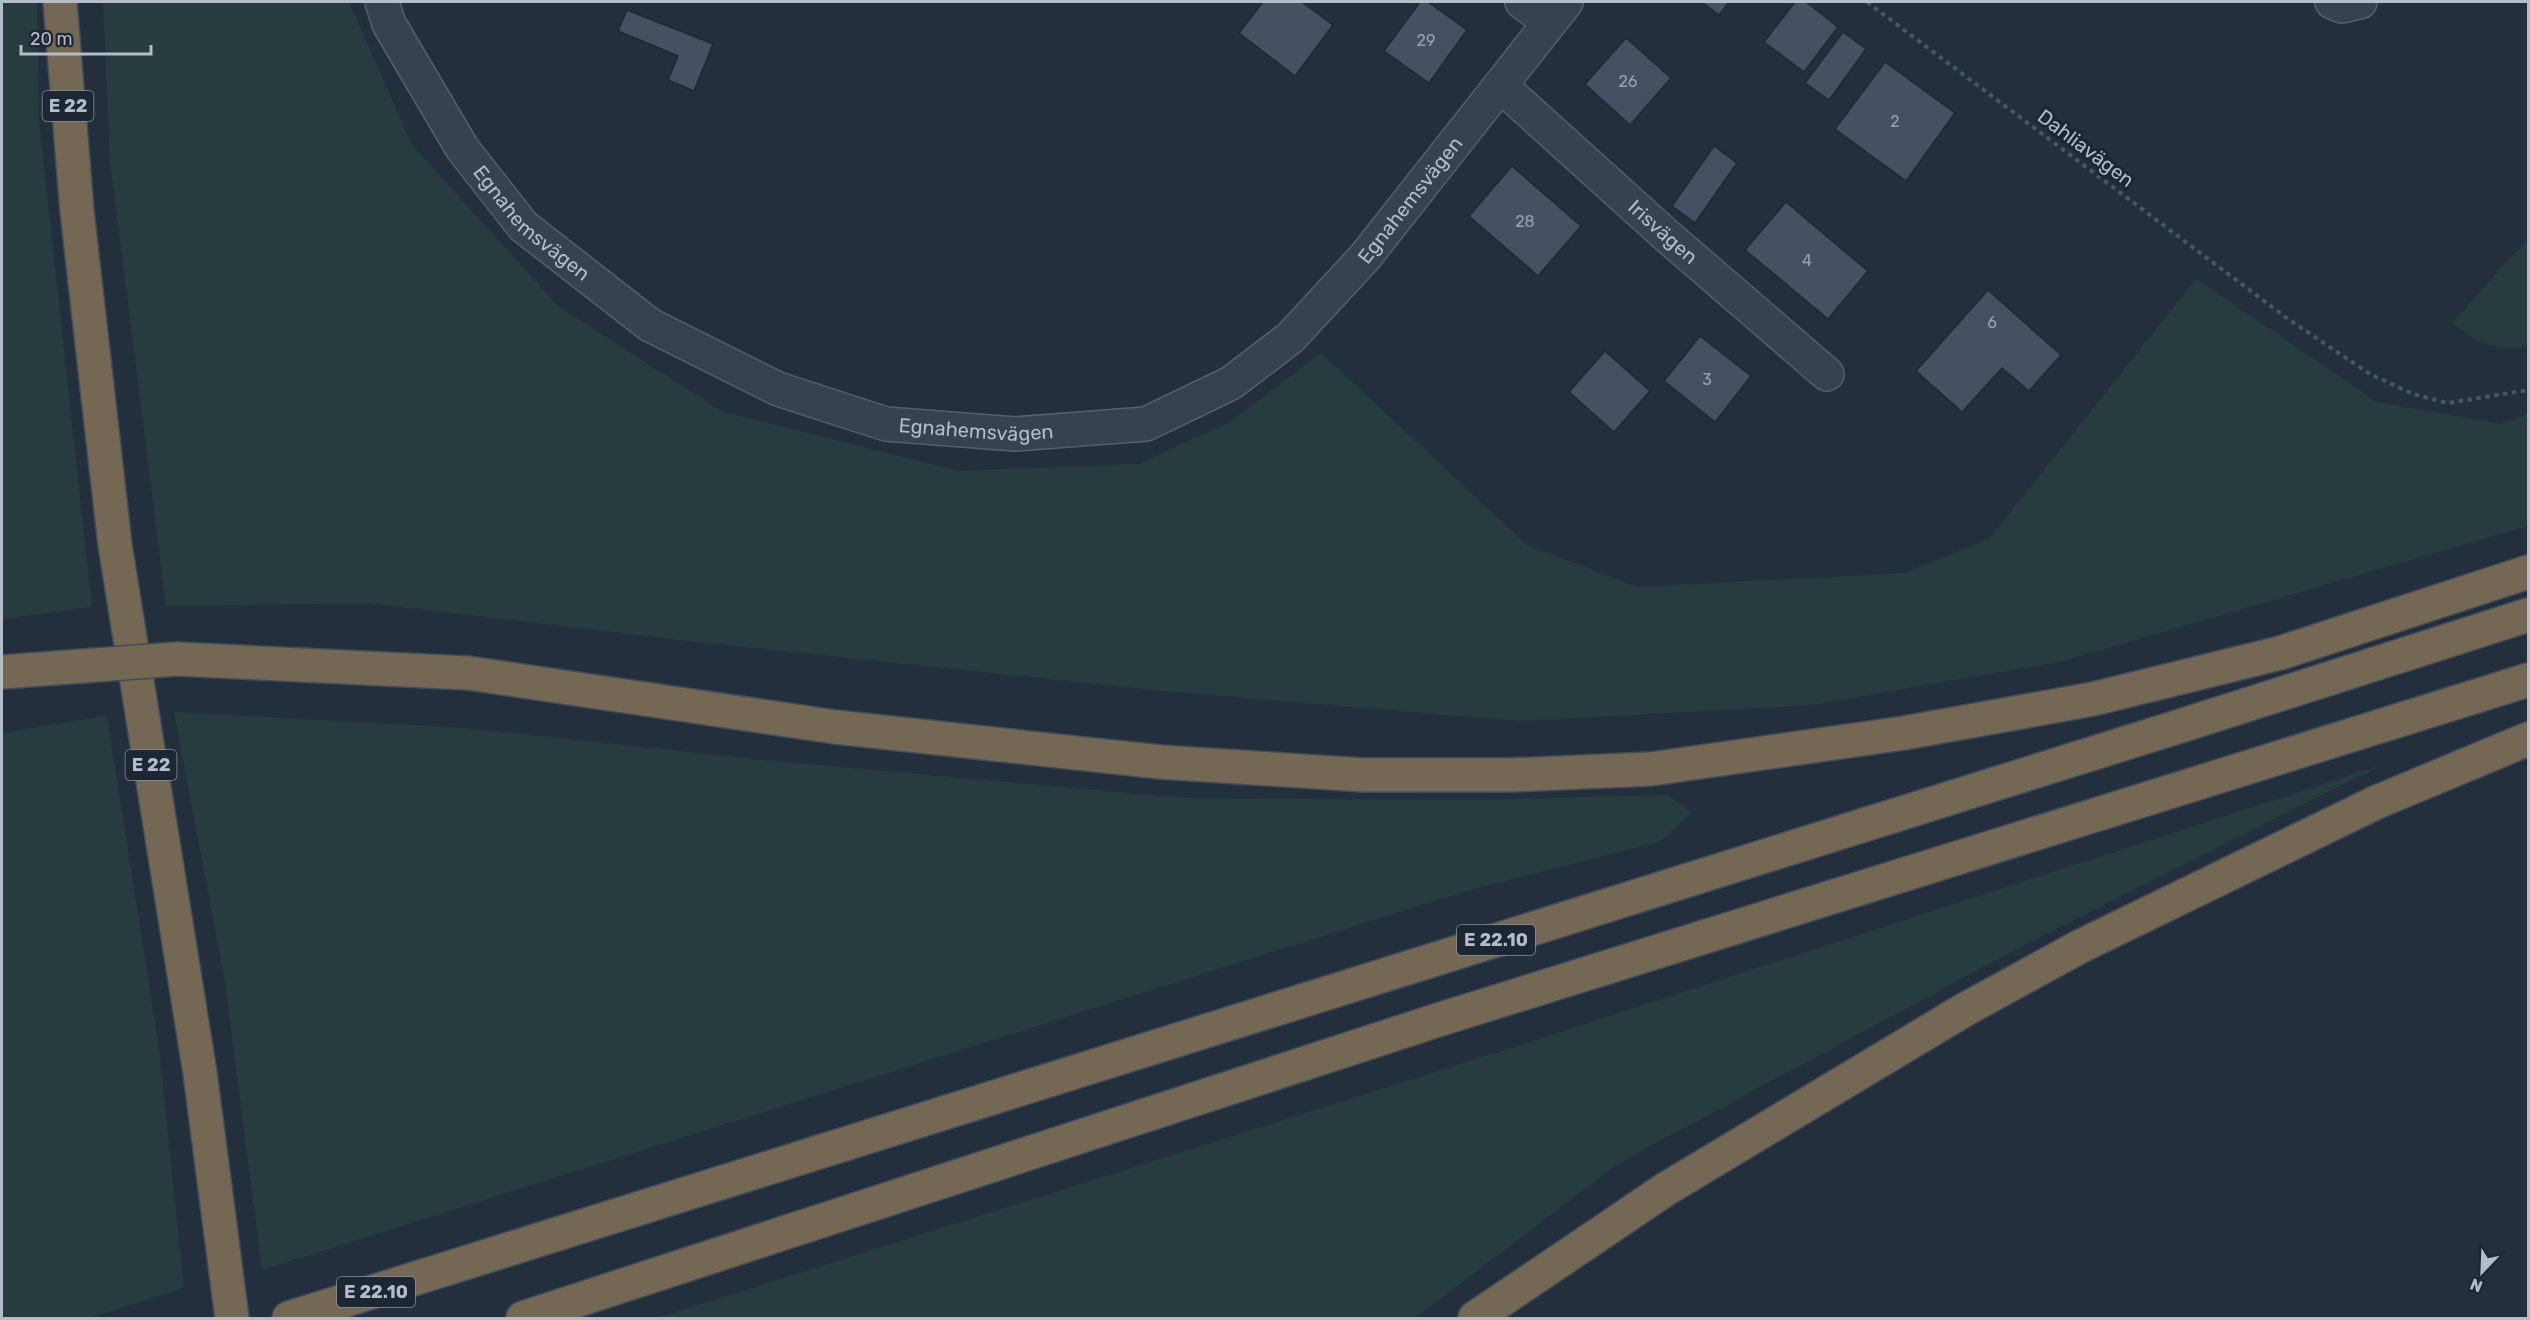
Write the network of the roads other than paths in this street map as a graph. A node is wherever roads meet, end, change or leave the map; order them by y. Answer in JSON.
{"nodes":[{"id":1,"x":60,"y":2,"type":"edge"},
{"id":2,"x":382,"y":2,"type":"edge"},
{"id":3,"x":1522,"y":2,"type":"edge"},
{"id":4,"x":2332,"y":2,"type":"edge"},
{"id":5,"x":2360,"y":2,"type":"edge"},
{"id":6,"x":1557,"y":12,"type":"edge"},
{"id":7,"x":1501,"y":86,"type":"junction"},
{"id":8,"x":1827,"y":374,"type":"dead end"},
{"id":9,"x":2529,"y":572,"type":"edge"},
{"id":10,"x":2529,"y":615,"type":"edge"},
{"id":11,"x":2,"y":672,"type":"edge"},
{"id":12,"x":2529,"y":680,"type":"edge"},
{"id":13,"x":2529,"y":739,"type":"edge"},
{"id":14,"x":232,"y":1318,"type":"edge"},
{"id":15,"x":289,"y":1318,"type":"edge"},
{"id":16,"x":523,"y":1318,"type":"edge"},
{"id":17,"x":1475,"y":1318,"type":"edge"}],
"edges":[{"from":1,"to":14,"type":"highway","number":"E 22"},
{"from":2,"to":7,"type":"street","name":"Egnahemsvägen"},
{"from":3,"to":6,"type":"street"},
{"from":4,"to":5,"type":"street"},
{"from":6,"to":7,"type":"street","name":"Egnahemsvägen"},
{"from":7,"to":8,"type":"street","name":"Irisvägen"},
{"from":9,"to":11,"type":"highway","bridge":true},
{"from":10,"to":15,"type":"highway","number":"E 22.10"},
{"from":12,"to":16,"type":"highway"},
{"from":13,"to":17,"type":"highway"}]}
